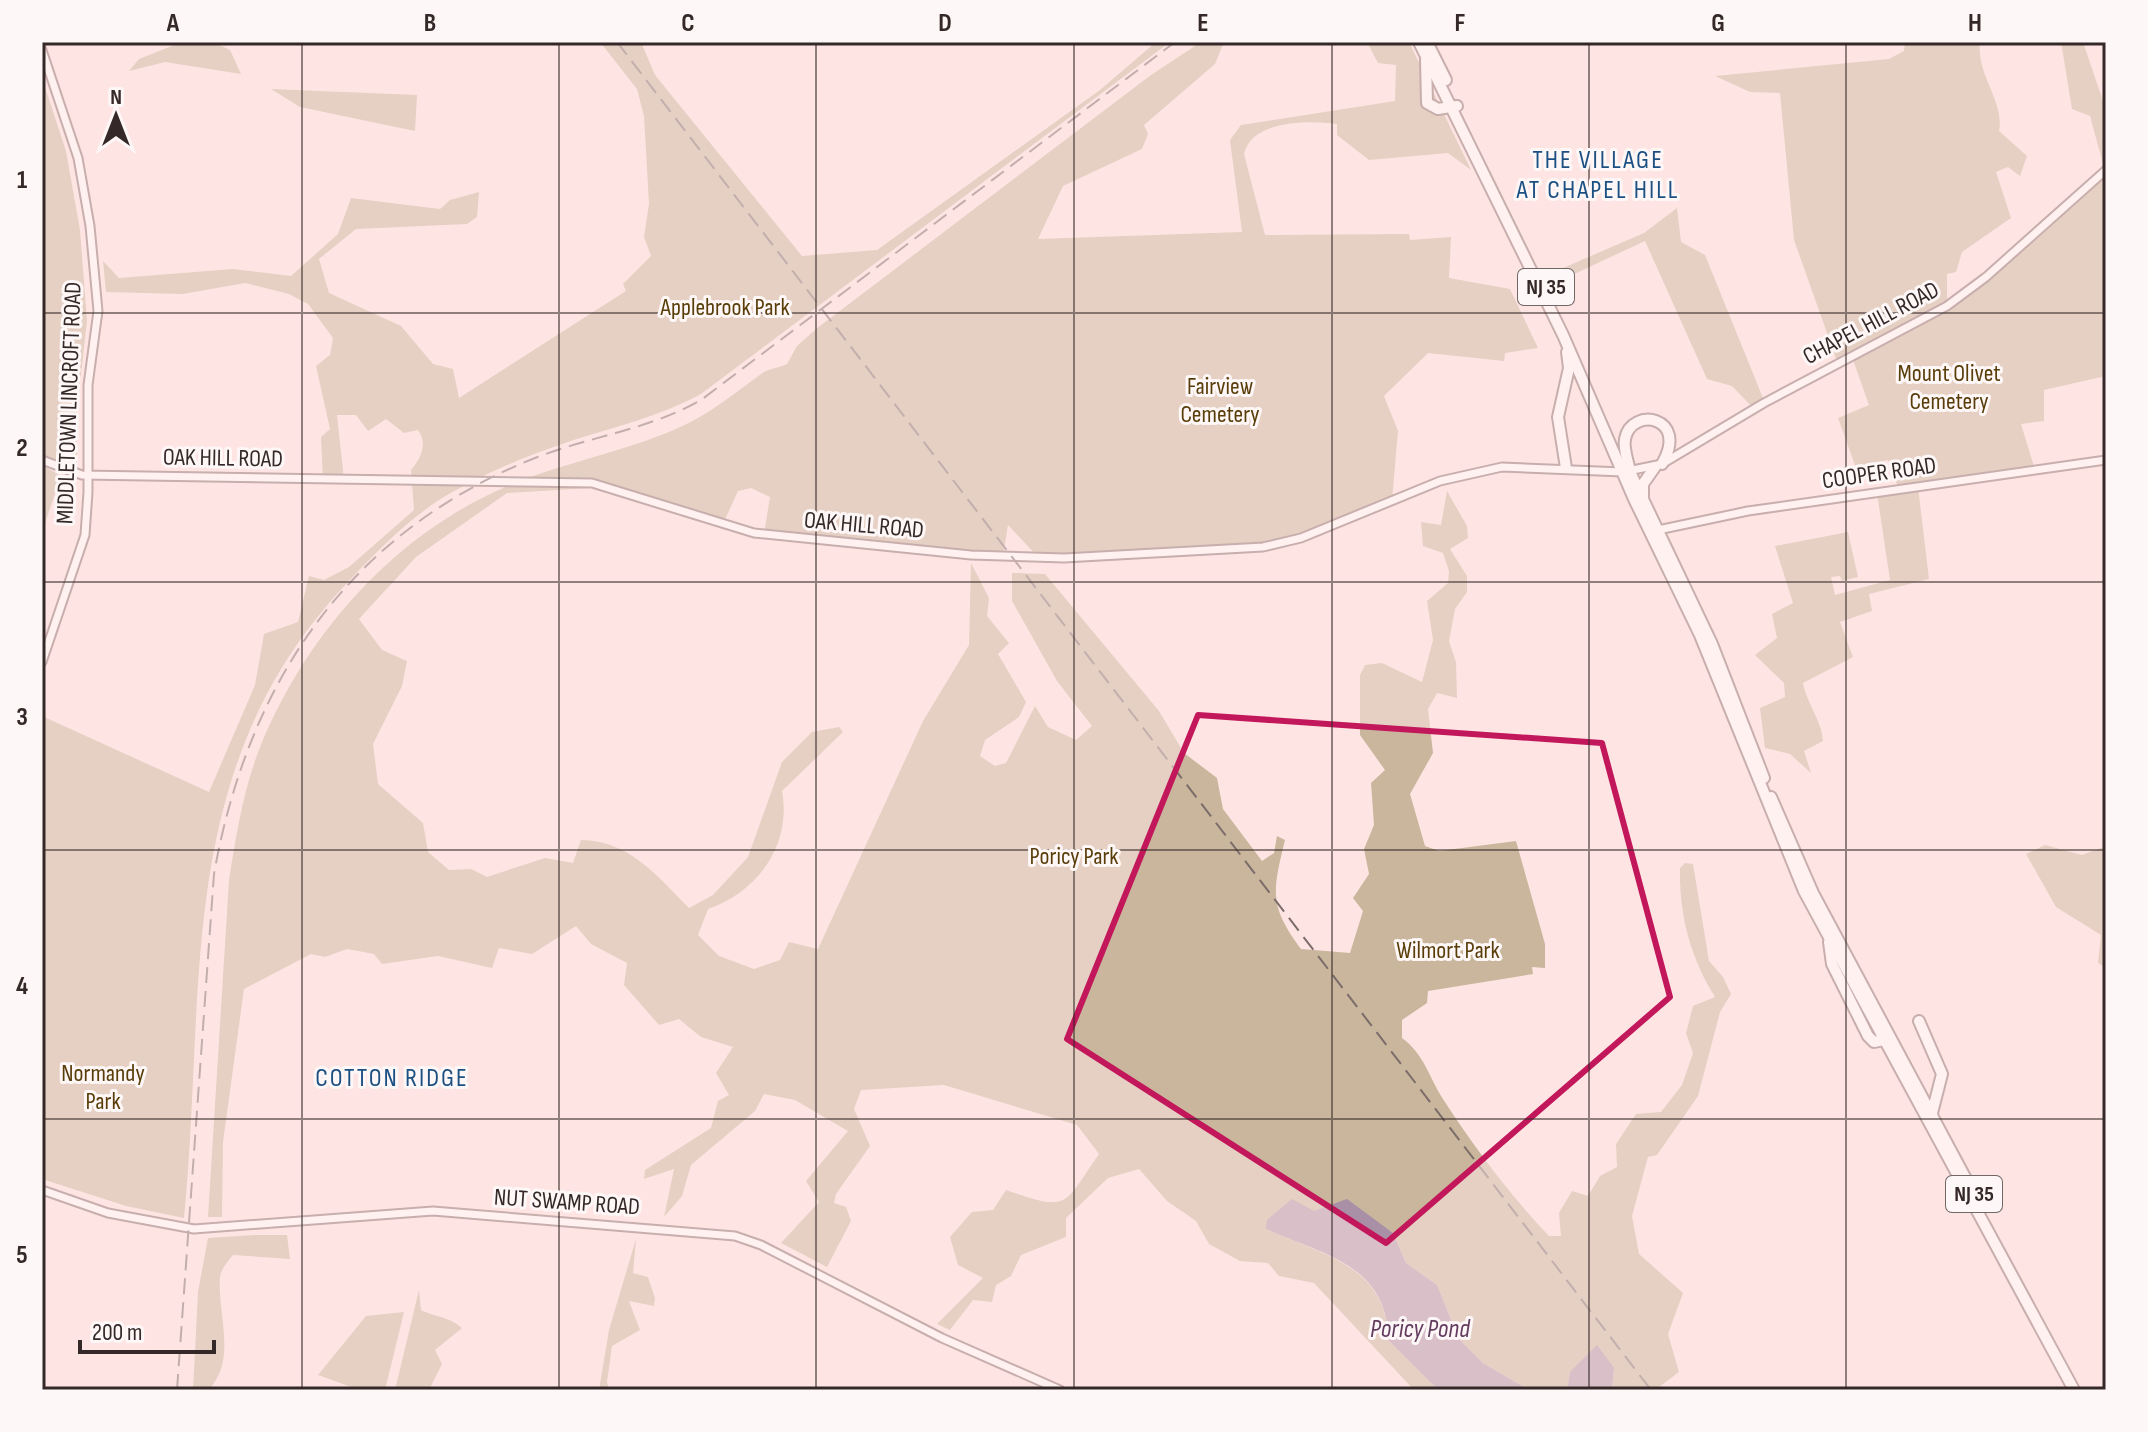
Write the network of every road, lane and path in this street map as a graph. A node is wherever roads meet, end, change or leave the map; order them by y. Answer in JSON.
{"nodes":[{"id":1,"x":1419,"y":42,"type":"edge"},
{"id":2,"x":1427,"y":42,"type":"edge"},
{"id":3,"x":42,"y":50,"type":"edge"},
{"id":4,"x":1426,"y":58,"type":"junction"},
{"id":5,"x":1456,"y":106,"type":"junction"},
{"id":6,"x":2106,"y":170,"type":"edge"},
{"id":7,"x":1563,"y":335,"type":"junction"},
{"id":8,"x":42,"y":460,"type":"edge"},
{"id":9,"x":2106,"y":460,"type":"edge"},
{"id":10,"x":1658,"y":465,"type":"junction"},
{"id":11,"x":1566,"y":468,"type":"junction"},
{"id":12,"x":1626,"y":472,"type":"junction"},
{"id":13,"x":88,"y":475,"type":"junction"},
{"id":14,"x":1643,"y":498,"type":"junction"},
{"id":15,"x":1658,"y":530,"type":"junction"},
{"id":16,"x":42,"y":662,"type":"edge"},
{"id":17,"x":1919,"y":1021,"type":"dead end"},
{"id":18,"x":1932,"y":1113,"type":"junction"},
{"id":19,"x":42,"y":1190,"type":"edge"},
{"id":20,"x":1060,"y":1390,"type":"edge"},
{"id":21,"x":2075,"y":1390,"type":"edge"}],
"edges":[{"from":1,"to":4,"type":"highway","number":"NJ 35"},
{"from":2,"to":5,"type":"highway","number":"NJ 35"},
{"from":3,"to":13,"type":"street","name":"MIDDLETOWN LINCROFT ROAD"},
{"from":4,"to":5,"type":"highway","number":"NJ 35"},
{"from":4,"to":5,"type":"highway"},
{"from":5,"to":7,"type":"highway","number":"NJ 35"},
{"from":5,"to":12,"type":"highway","number":"NJ 35"},
{"from":6,"to":10,"type":"street","name":"CHAPEL HILL ROAD"},
{"from":7,"to":11,"type":"highway"},
{"from":7,"to":12,"type":"highway","number":"NJ 35"},
{"from":8,"to":13,"type":"street","name":"OAK HILL ROAD"},
{"from":9,"to":15,"type":"street","name":"COOPER ROAD"},
{"from":10,"to":12,"type":"street","name":"CHAPEL HILL ROAD"},
{"from":10,"to":12,"type":"highway"},
{"from":10,"to":14,"type":"highway"},
{"from":11,"to":12,"type":"street","name":"OAK HILL ROAD"},
{"from":11,"to":13,"type":"street","name":"OAK HILL ROAD"},
{"from":12,"to":14,"type":"highway","number":"NJ 35"},
{"from":12,"to":21,"type":"highway","number":"NJ 35"},
{"from":13,"to":16,"type":"street","name":"MIDDLETOWN LINCROFT ROAD"},
{"from":14,"to":15,"type":"highway","number":"NJ 35"},
{"from":15,"to":18,"type":"highway","number":"NJ 35"},
{"from":17,"to":18,"type":"highway"},
{"from":18,"to":21,"type":"highway","number":"NJ 35"},
{"from":19,"to":20,"type":"street","name":"NUT SWAMP ROAD"}]}
